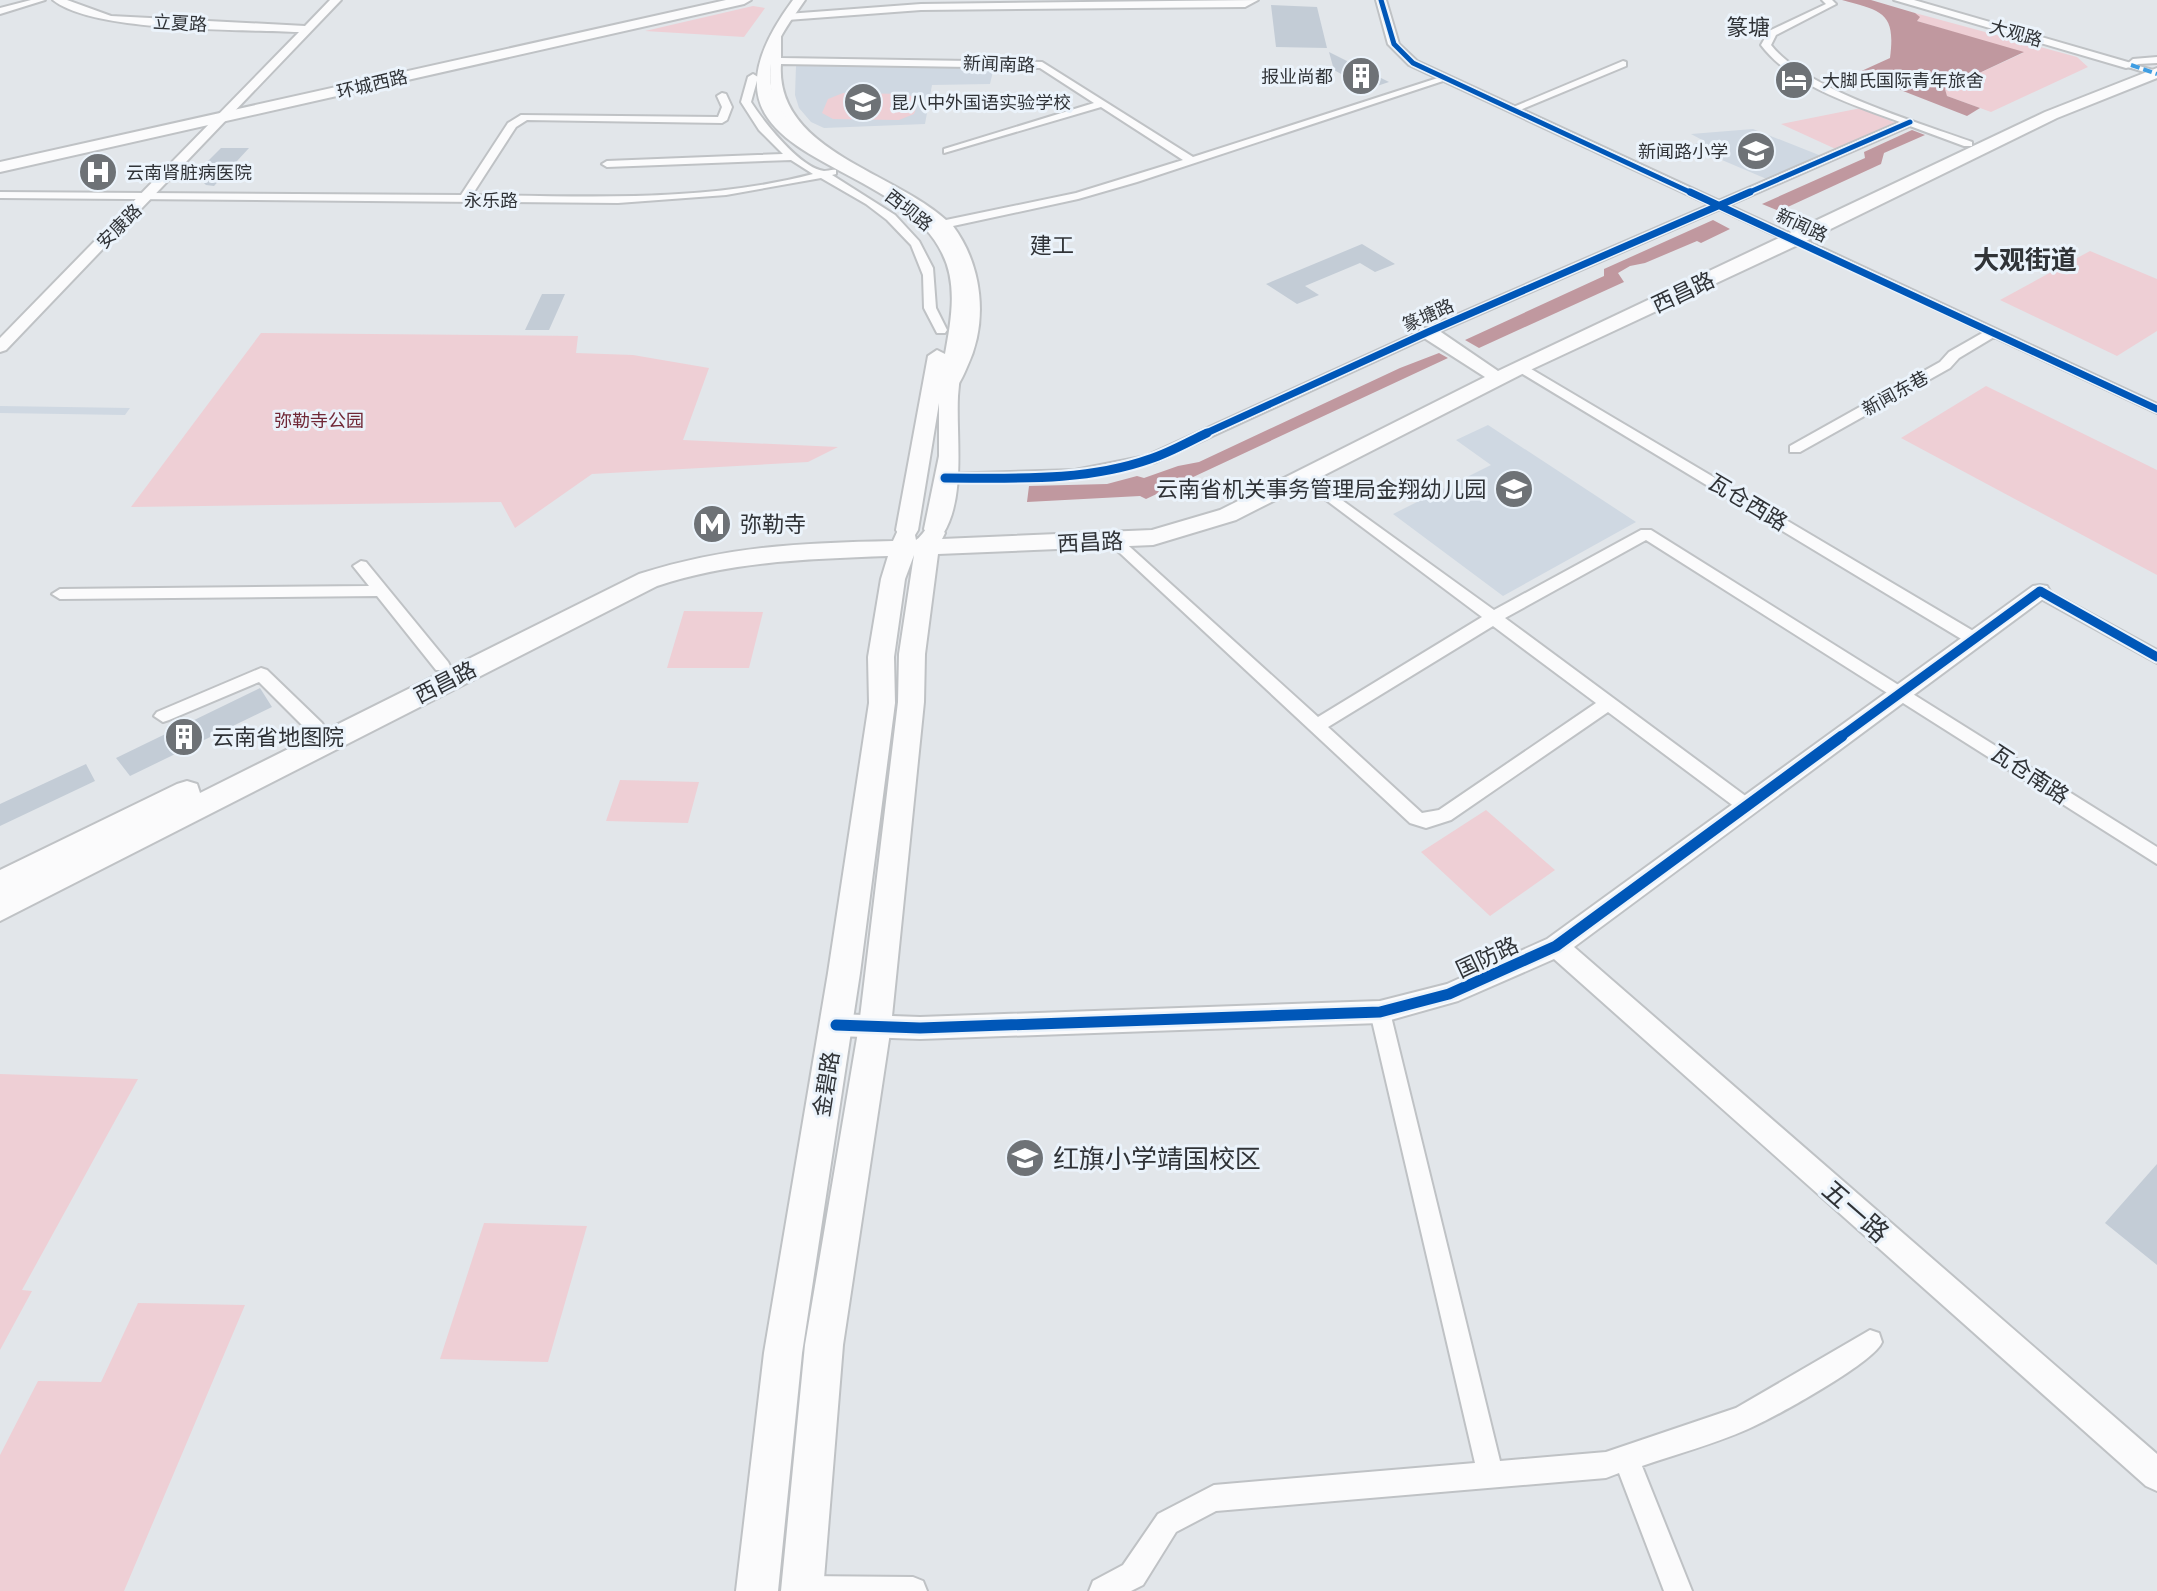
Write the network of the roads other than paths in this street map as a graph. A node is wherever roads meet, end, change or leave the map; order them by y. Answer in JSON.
{"nodes":[{"id":1,"x":41,"y":0,"type":"edge"},
{"id":2,"x":58,"y":0,"type":"edge"},
{"id":3,"x":336,"y":0,"type":"edge"},
{"id":4,"x":713,"y":0,"type":"edge"},
{"id":5,"x":744,"y":0,"type":"edge"},
{"id":6,"x":799,"y":0,"type":"edge"},
{"id":7,"x":1254,"y":0,"type":"edge"},
{"id":8,"x":1381,"y":0,"type":"edge"},
{"id":9,"x":1826,"y":0,"type":"edge"},
{"id":10,"x":1900,"y":0,"type":"edge"},
{"id":11,"x":784,"y":9,"type":"edge"},
{"id":12,"x":0,"y":11,"type":"edge"},
{"id":13,"x":306,"y":29,"type":"junction"},
{"id":14,"x":776,"y":35,"type":"junction"},
{"id":15,"x":776,"y":61,"type":"junction"},
{"id":16,"x":1623,"y":64,"type":"dead end"},
{"id":17,"x":2131,"y":65,"type":"junction"},
{"id":18,"x":2156,"y":69,"type":"edge"},
{"id":19,"x":753,"y":77,"type":"junction"},
{"id":20,"x":1447,"y":78,"type":"junction"},
{"id":21,"x":722,"y":96,"type":"dead end"},
{"id":22,"x":1104,"y":103,"type":"junction"},
{"id":23,"x":1516,"y":108,"type":"junction"},
{"id":24,"x":227,"y":112,"type":"junction"},
{"id":25,"x":1910,"y":122,"type":"junction"},
{"id":26,"x":1968,"y":144,"type":"junction"},
{"id":27,"x":948,"y":151,"type":"dead end"},
{"id":28,"x":790,"y":157,"type":"junction"},
{"id":29,"x":0,"y":159,"type":"edge"},
{"id":30,"x":1193,"y":162,"type":"junction"},
{"id":31,"x":607,"y":164,"type":"dead end"},
{"id":32,"x":0,"y":167,"type":"edge"},
{"id":33,"x":827,"y":174,"type":"junction"},
{"id":34,"x":0,"y":195,"type":"edge"},
{"id":35,"x":149,"y":196,"type":"junction"},
{"id":36,"x":464,"y":199,"type":"junction"},
{"id":37,"x":1722,"y":205,"type":"junction"},
{"id":38,"x":944,"y":224,"type":"junction"},
{"id":39,"x":1790,"y":237,"type":"junction"},
{"id":40,"x":1428,"y":332,"type":"junction"},
{"id":41,"x":1992,"y":333,"type":"junction"},
{"id":42,"x":0,"y":347,"type":"edge"},
{"id":43,"x":1521,"y":367,"type":"junction"},
{"id":44,"x":1489,"y":372,"type":"junction"},
{"id":45,"x":949,"y":389,"type":"junction"},
{"id":46,"x":2157,"y":409,"type":"edge"},
{"id":47,"x":1795,"y":449,"type":"dead end"},
{"id":48,"x":1303,"y":476,"type":"junction"},
{"id":49,"x":945,"y":478,"type":"junction"},
{"id":50,"x":918,"y":540,"type":"junction"},
{"id":51,"x":1115,"y":541,"type":"junction"},
{"id":52,"x":361,"y":566,"type":"dead end"},
{"id":53,"x":381,"y":591,"type":"junction"},
{"id":54,"x":2040,"y":591,"type":"joint"},
{"id":55,"x":60,"y":594,"type":"dead end"},
{"id":56,"x":1495,"y":617,"type":"junction"},
{"id":57,"x":1974,"y":639,"type":"junction"},
{"id":58,"x":2157,"y":657,"type":"edge"},
{"id":59,"x":442,"y":666,"type":"junction"},
{"id":60,"x":1902,"y":692,"type":"junction"},
{"id":61,"x":1607,"y":704,"type":"junction"},
{"id":62,"x":163,"y":716,"type":"dead end"},
{"id":63,"x":1315,"y":727,"type":"junction"},
{"id":64,"x":316,"y":728,"type":"junction"},
{"id":65,"x":1745,"y":805,"type":"junction"},
{"id":66,"x":2157,"y":856,"type":"edge"},
{"id":67,"x":0,"y":884,"type":"edge"},
{"id":68,"x":0,"y":908,"type":"edge"},
{"id":69,"x":1556,"y":946,"type":"junction"},
{"id":70,"x":1380,"y":1012,"type":"junction"},
{"id":71,"x":836,"y":1025,"type":"junction"},
{"id":72,"x":875,"y":1026,"type":"junction"},
{"id":73,"x":1870,"y":1342,"type":"dead end"},
{"id":74,"x":1626,"y":1458,"type":"junction"},
{"id":75,"x":2157,"y":1475,"type":"edge"},
{"id":76,"x":1491,"y":1476,"type":"junction"},
{"id":77,"x":802,"y":1590,"type":"edge"},
{"id":78,"x":757,"y":1591,"type":"edge"},
{"id":79,"x":913,"y":1591,"type":"edge"},
{"id":80,"x":1103,"y":1591,"type":"edge"},
{"id":81,"x":1678,"y":1591,"type":"edge"}],
"edges":[{"from":1,"to":12,"type":"street"},
{"from":2,"to":13,"type":"street","name":"立夏路"},
{"from":3,"to":13,"type":"street","name":"安康路"},
{"from":4,"to":24,"type":"main road","name":"环城西路"},
{"from":5,"to":24,"type":"main road","name":"环城西路"},
{"from":6,"to":11,"type":"main road","name":"西坝路"},
{"from":7,"to":11,"type":"street"},
{"from":8,"to":20,"type":"street","name":"新闻路"},
{"from":9,"to":25,"type":"street"},
{"from":10,"to":17,"type":"main road","name":"大观路"},
{"from":11,"to":14,"type":"main road","name":"西坝路"},
{"from":11,"to":19,"type":"main road","name":"西坝路"},
{"from":13,"to":24,"type":"street","name":"安康路"},
{"from":14,"to":15,"type":"street"},
{"from":14,"to":45,"type":"main road","name":"西坝路"},
{"from":15,"to":22,"type":"street","name":"新闻南路"},
{"from":15,"to":38,"type":"street"},
{"from":16,"to":23,"type":"street"},
{"from":17,"to":18,"type":"main road","name":"西昌路"},
{"from":17,"to":26,"type":"main road","name":"西昌路"},
{"from":18,"to":39,"type":"main road","name":"西昌路"},
{"from":19,"to":28,"type":"street"},
{"from":19,"to":33,"type":"main road","name":"西坝路"},
{"from":20,"to":23,"type":"street","name":"新闻路"},
{"from":20,"to":30,"type":"street"},
{"from":21,"to":36,"type":"street"},
{"from":22,"to":27,"type":"street"},
{"from":22,"to":30,"type":"street","name":"新闻南路"},
{"from":23,"to":37,"type":"street","name":"新闻路"},
{"from":24,"to":29,"type":"main road","name":"环城西路"},
{"from":24,"to":32,"type":"main road","name":"环城西路"},
{"from":24,"to":35,"type":"street","name":"安康路"},
{"from":25,"to":26,"type":"street"},
{"from":25,"to":37,"type":"street","name":"篆塘路"},
{"from":26,"to":39,"type":"main road","name":"西昌路"},
{"from":28,"to":31,"type":"street"},
{"from":28,"to":33,"type":"street"},
{"from":30,"to":38,"type":"street"},
{"from":33,"to":36,"type":"street","name":"永乐路"},
{"from":33,"to":50,"type":"main road","name":"西坝路"},
{"from":34,"to":35,"type":"street","name":"永乐路"},
{"from":35,"to":36,"type":"street","name":"永乐路"},
{"from":35,"to":42,"type":"street","name":"安康路"},
{"from":37,"to":39,"type":"street","name":"新闻路"},
{"from":37,"to":40,"type":"street","name":"篆塘路"},
{"from":38,"to":45,"type":"street"},
{"from":39,"to":41,"type":"street","name":"新闻路"},
{"from":39,"to":43,"type":"main road","name":"西昌路"},
{"from":39,"to":44,"type":"main road","name":"西昌路"},
{"from":40,"to":44,"type":"main road"},
{"from":40,"to":49,"type":"street","name":"篆塘路"},
{"from":41,"to":46,"type":"street","name":"新闻路"},
{"from":41,"to":47,"type":"street","name":"新闻东巷"},
{"from":43,"to":48,"type":"main road","name":"西昌路"},
{"from":43,"to":57,"type":"street","name":"瓦仓西路"},
{"from":44,"to":50,"type":"main road","name":"西昌路"},
{"from":45,"to":49,"type":"main road","name":"西坝路"},
{"from":48,"to":51,"type":"main road","name":"西昌路"},
{"from":48,"to":56,"type":"street"},
{"from":49,"to":50,"type":"main road","name":"西坝路"},
{"from":50,"to":51,"type":"main road","name":"西昌路"},
{"from":50,"to":59,"type":"main road","name":"西昌路"},
{"from":50,"to":68,"type":"main road","name":"西昌路"},
{"from":50,"to":71,"type":"main road","name":"金碧路"},
{"from":50,"to":72,"type":"main road","name":"金碧路"},
{"from":51,"to":63,"type":"street"},
{"from":52,"to":53,"type":"street"},
{"from":53,"to":55,"type":"street"},
{"from":53,"to":59,"type":"street"},
{"from":54,"to":57,"type":"street","name":"国防路"},
{"from":54,"to":58,"type":"street"},
{"from":56,"to":60,"type":"street","name":"瓦仓南路"},
{"from":56,"to":61,"type":"street"},
{"from":56,"to":63,"type":"street"},
{"from":57,"to":60,"type":"street","name":"国防路"},
{"from":59,"to":64,"type":"main road","name":"西昌路"},
{"from":60,"to":65,"type":"street","name":"国防路"},
{"from":60,"to":66,"type":"street","name":"瓦仓南路"},
{"from":61,"to":63,"type":"street"},
{"from":61,"to":65,"type":"street"},
{"from":62,"to":64,"type":"street"},
{"from":64,"to":67,"type":"main road","name":"西昌路"},
{"from":65,"to":69,"type":"street","name":"国防路"},
{"from":69,"to":70,"type":"street","name":"国防路"},
{"from":69,"to":75,"type":"street","name":"五一路"},
{"from":70,"to":72,"type":"street","name":"国防路"},
{"from":70,"to":76,"type":"street"},
{"from":71,"to":72,"type":"street","name":"国防路"},
{"from":71,"to":78,"type":"main road","name":"金碧路"},
{"from":72,"to":77,"type":"main road","name":"金碧路"},
{"from":73,"to":74,"type":"street"},
{"from":74,"to":76,"type":"street"},
{"from":74,"to":81,"type":"street"},
{"from":76,"to":80,"type":"street"},
{"from":77,"to":79,"type":"street"}]}
